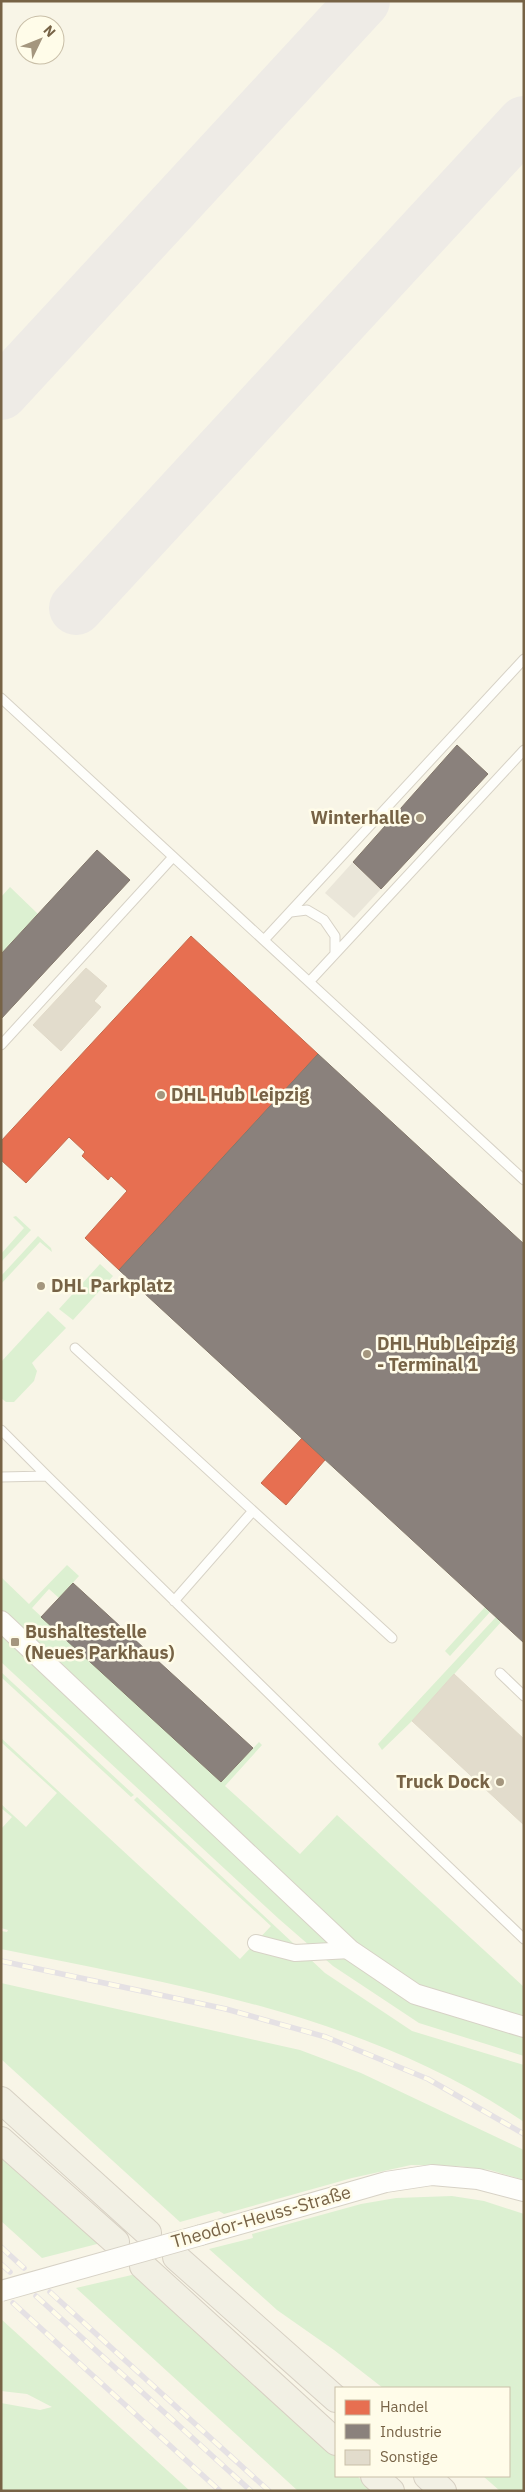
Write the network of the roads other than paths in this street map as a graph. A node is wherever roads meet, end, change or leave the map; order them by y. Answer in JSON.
{"nodes":[{"id":1,"x":524,"y":659,"type":"edge"},
{"id":2,"x":1,"y":698,"type":"edge"},
{"id":3,"x":524,"y":750,"type":"edge"},
{"id":4,"x":173,"y":856,"type":"junction"},
{"id":5,"x":290,"y":912,"type":"junction"},
{"id":6,"x":264,"y":940,"type":"junction"},
{"id":7,"x":335,"y":954,"type":"junction"},
{"id":8,"x":309,"y":982,"type":"junction"},
{"id":9,"x":1,"y":1044,"type":"edge"},
{"id":10,"x":524,"y":1180,"type":"edge"},
{"id":11,"x":75,"y":1348,"type":"dead end"},
{"id":12,"x":1,"y":1430,"type":"edge"},
{"id":13,"x":47,"y":1476,"type":"junction"},
{"id":14,"x":1,"y":1477,"type":"edge"},
{"id":15,"x":252,"y":1512,"type":"junction"},
{"id":16,"x":174,"y":1601,"type":"junction"},
{"id":17,"x":1,"y":1621,"type":"edge"},
{"id":18,"x":392,"y":1638,"type":"dead end"},
{"id":19,"x":500,"y":1673,"type":"dead end"},
{"id":20,"x":524,"y":1696,"type":"edge"},
{"id":21,"x":524,"y":1939,"type":"edge"},
{"id":22,"x":256,"y":1943,"type":"dead end"},
{"id":23,"x":350,"y":1950,"type":"junction"},
{"id":24,"x":524,"y":2027,"type":"edge"},
{"id":25,"x":1,"y":2100,"type":"edge"},
{"id":26,"x":1,"y":2140,"type":"edge"},
{"id":27,"x":524,"y":2191,"type":"edge"},
{"id":28,"x":148,"y":2233,"type":"dead end"},
{"id":29,"x":116,"y":2242,"type":"dead end"},
{"id":30,"x":176,"y":2257,"type":"dead end"},
{"id":31,"x":143,"y":2266,"type":"dead end"},
{"id":32,"x":1,"y":2291,"type":"edge"},
{"id":33,"x":335,"y":2398,"type":"edge"},
{"id":34,"x":335,"y":2441,"type":"edge"},
{"id":35,"x":375,"y":2477,"type":"edge"},
{"id":36,"x":428,"y":2477,"type":"edge"},
{"id":37,"x":391,"y":2491,"type":"edge"},
{"id":38,"x":444,"y":2491,"type":"edge"}],
"edges":[{"from":1,"to":5,"type":"lane"},
{"from":2,"to":4,"type":"lane"},
{"from":3,"to":7,"type":"lane"},
{"from":4,"to":6,"type":"lane"},
{"from":4,"to":9,"type":"lane"},
{"from":5,"to":6,"type":"lane"},
{"from":5,"to":7,"type":"lane"},
{"from":6,"to":8,"type":"lane"},
{"from":7,"to":8,"type":"lane"},
{"from":8,"to":10,"type":"lane"},
{"from":11,"to":15,"type":"lane"},
{"from":12,"to":13,"type":"lane"},
{"from":13,"to":14,"type":"lane"},
{"from":13,"to":16,"type":"lane"},
{"from":15,"to":16,"type":"lane"},
{"from":15,"to":18,"type":"lane"},
{"from":16,"to":21,"type":"lane"},
{"from":17,"to":23,"type":"street"},
{"from":19,"to":20,"type":"lane"},
{"from":22,"to":23,"type":"street"},
{"from":23,"to":24,"type":"street"},
{"from":25,"to":28,"type":"main road"},
{"from":26,"to":29,"type":"main road"},
{"from":27,"to":32,"type":"street","name":"Theodor-Heuss-Straße","bridge":true},
{"from":30,"to":33,"type":"main road"},
{"from":31,"to":34,"type":"main road"},
{"from":35,"to":37,"type":"main road"},
{"from":36,"to":38,"type":"main road"}]}
